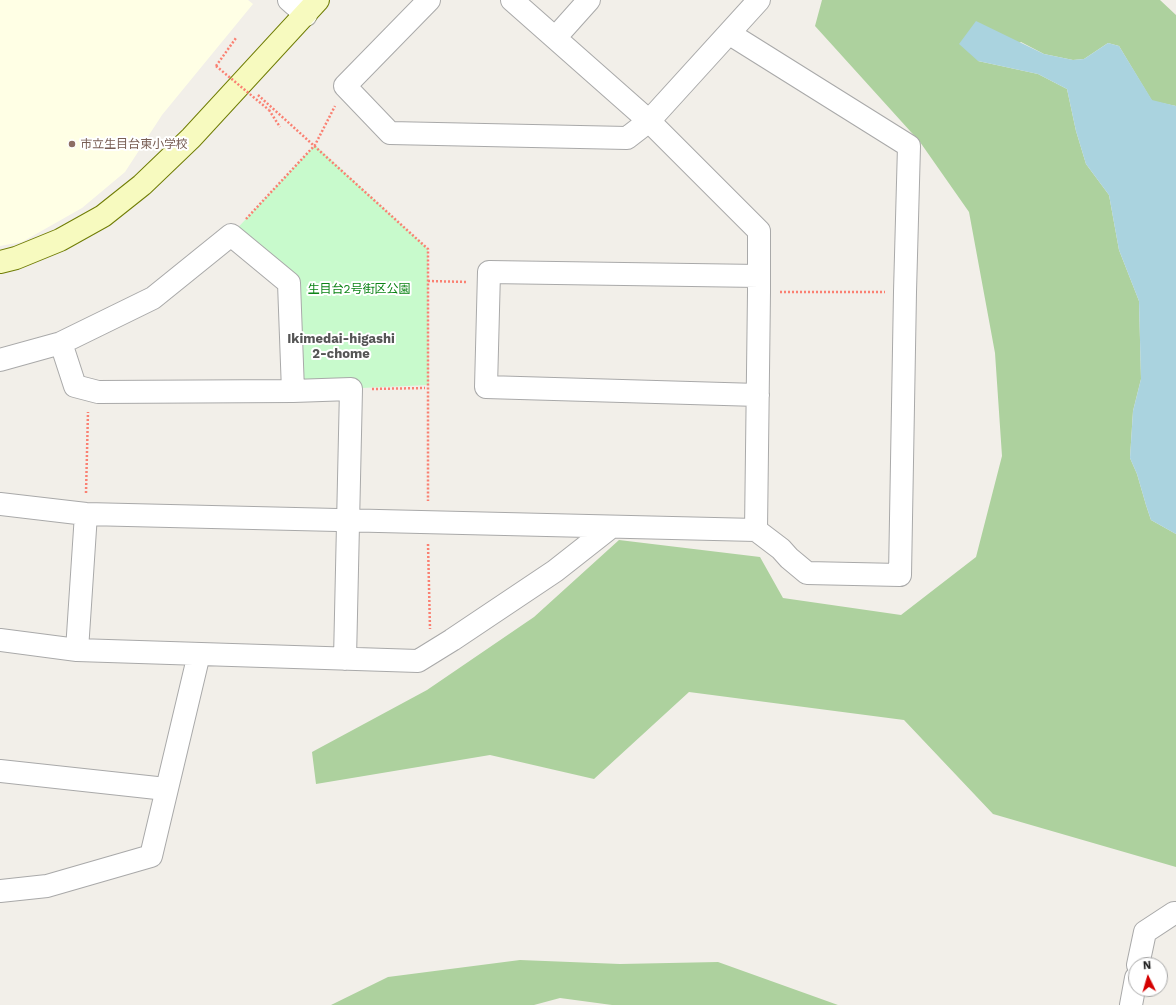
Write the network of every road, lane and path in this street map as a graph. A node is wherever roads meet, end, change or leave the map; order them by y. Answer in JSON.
{"nodes":[{"id":1,"x":289,"y":0,"type":"edge"},
{"id":2,"x":429,"y":0,"type":"edge"},
{"id":3,"x":512,"y":0,"type":"edge"},
{"id":4,"x":589,"y":0,"type":"edge"},
{"id":5,"x":759,"y":0,"type":"edge"},
{"id":6,"x":312,"y":7,"type":"edge"},
{"id":7,"x":730,"y":34,"type":"junction"},
{"id":8,"x":236,"y":38,"type":"dead end"},
{"id":9,"x":555,"y":38,"type":"junction"},
{"id":10,"x":243,"y":81,"type":"junction"},
{"id":11,"x":345,"y":86,"type":"junction"},
{"id":12,"x":649,"y":121,"type":"junction"},
{"id":13,"x":280,"y":127,"type":"dead end"},
{"id":14,"x":315,"y":145,"type":"junction"},
{"id":15,"x":231,"y":235,"type":"junction"},
{"id":16,"x":0,"y":262,"type":"edge"},
{"id":17,"x":428,"y":281,"type":"junction"},
{"id":18,"x":488,"y":282,"type":"junction"},
{"id":19,"x":759,"y":284,"type":"junction"},
{"id":20,"x":905,"y":292,"type":"junction"},
{"id":21,"x":60,"y":343,"type":"junction"},
{"id":22,"x":0,"y":360,"type":"edge"},
{"id":23,"x":425,"y":388,"type":"dead end"},
{"id":24,"x":89,"y":389,"type":"junction"},
{"id":25,"x":351,"y":389,"type":"junction"},
{"id":26,"x":293,"y":391,"type":"junction"},
{"id":27,"x":758,"y":395,"type":"junction"},
{"id":28,"x":0,"y":504,"type":"edge"},
{"id":29,"x":86,"y":514,"type":"junction"},
{"id":30,"x":349,"y":520,"type":"junction"},
{"id":31,"x":428,"y":522,"type":"junction"},
{"id":32,"x":611,"y":527,"type":"junction"},
{"id":33,"x":756,"y":530,"type":"junction"},
{"id":34,"x":0,"y":640,"type":"edge"},
{"id":35,"x":77,"y":650,"type":"junction"},
{"id":36,"x":430,"y":653,"type":"junction"},
{"id":37,"x":199,"y":654,"type":"junction"},
{"id":38,"x":345,"y":659,"type":"junction"},
{"id":39,"x":0,"y":771,"type":"edge"},
{"id":40,"x":166,"y":789,"type":"junction"},
{"id":41,"x":0,"y":891,"type":"edge"},
{"id":42,"x":1176,"y":913,"type":"edge"},
{"id":43,"x":1140,"y":957,"type":"edge"}],
"edges":[{"from":1,"to":6,"type":"street"},
{"from":2,"to":11,"type":"street"},
{"from":3,"to":9,"type":"street"},
{"from":4,"to":9,"type":"street"},
{"from":5,"to":7,"type":"street"},
{"from":6,"to":10,"type":"street"},
{"from":7,"to":12,"type":"street"},
{"from":7,"to":20,"type":"street"},
{"from":8,"to":13,"type":"path","bridge":true},
{"from":9,"to":12,"type":"street"},
{"from":10,"to":14,"type":"path"},
{"from":10,"to":16,"type":"street"},
{"from":11,"to":12,"type":"street"},
{"from":11,"to":14,"type":"path"},
{"from":12,"to":19,"type":"street"},
{"from":14,"to":15,"type":"path"},
{"from":14,"to":17,"type":"path"},
{"from":15,"to":21,"type":"street"},
{"from":15,"to":26,"type":"street"},
{"from":17,"to":18,"type":"path"},
{"from":17,"to":31,"type":"path"},
{"from":18,"to":19,"type":"street"},
{"from":18,"to":27,"type":"street"},
{"from":19,"to":20,"type":"path"},
{"from":19,"to":27,"type":"street"},
{"from":20,"to":33,"type":"street"},
{"from":21,"to":22,"type":"street"},
{"from":21,"to":24,"type":"street"},
{"from":23,"to":25,"type":"path"},
{"from":24,"to":26,"type":"street"},
{"from":24,"to":29,"type":"path"},
{"from":25,"to":26,"type":"street"},
{"from":25,"to":30,"type":"street"},
{"from":27,"to":33,"type":"street"},
{"from":28,"to":29,"type":"street"},
{"from":29,"to":30,"type":"street"},
{"from":29,"to":35,"type":"street"},
{"from":30,"to":31,"type":"street"},
{"from":30,"to":38,"type":"street"},
{"from":31,"to":32,"type":"street"},
{"from":31,"to":36,"type":"path"},
{"from":32,"to":33,"type":"street"},
{"from":32,"to":36,"type":"street"},
{"from":34,"to":35,"type":"street"},
{"from":35,"to":37,"type":"street"},
{"from":36,"to":38,"type":"street"},
{"from":37,"to":38,"type":"street"},
{"from":37,"to":40,"type":"street"},
{"from":39,"to":40,"type":"street"},
{"from":40,"to":41,"type":"street"},
{"from":42,"to":43,"type":"street"}]}
